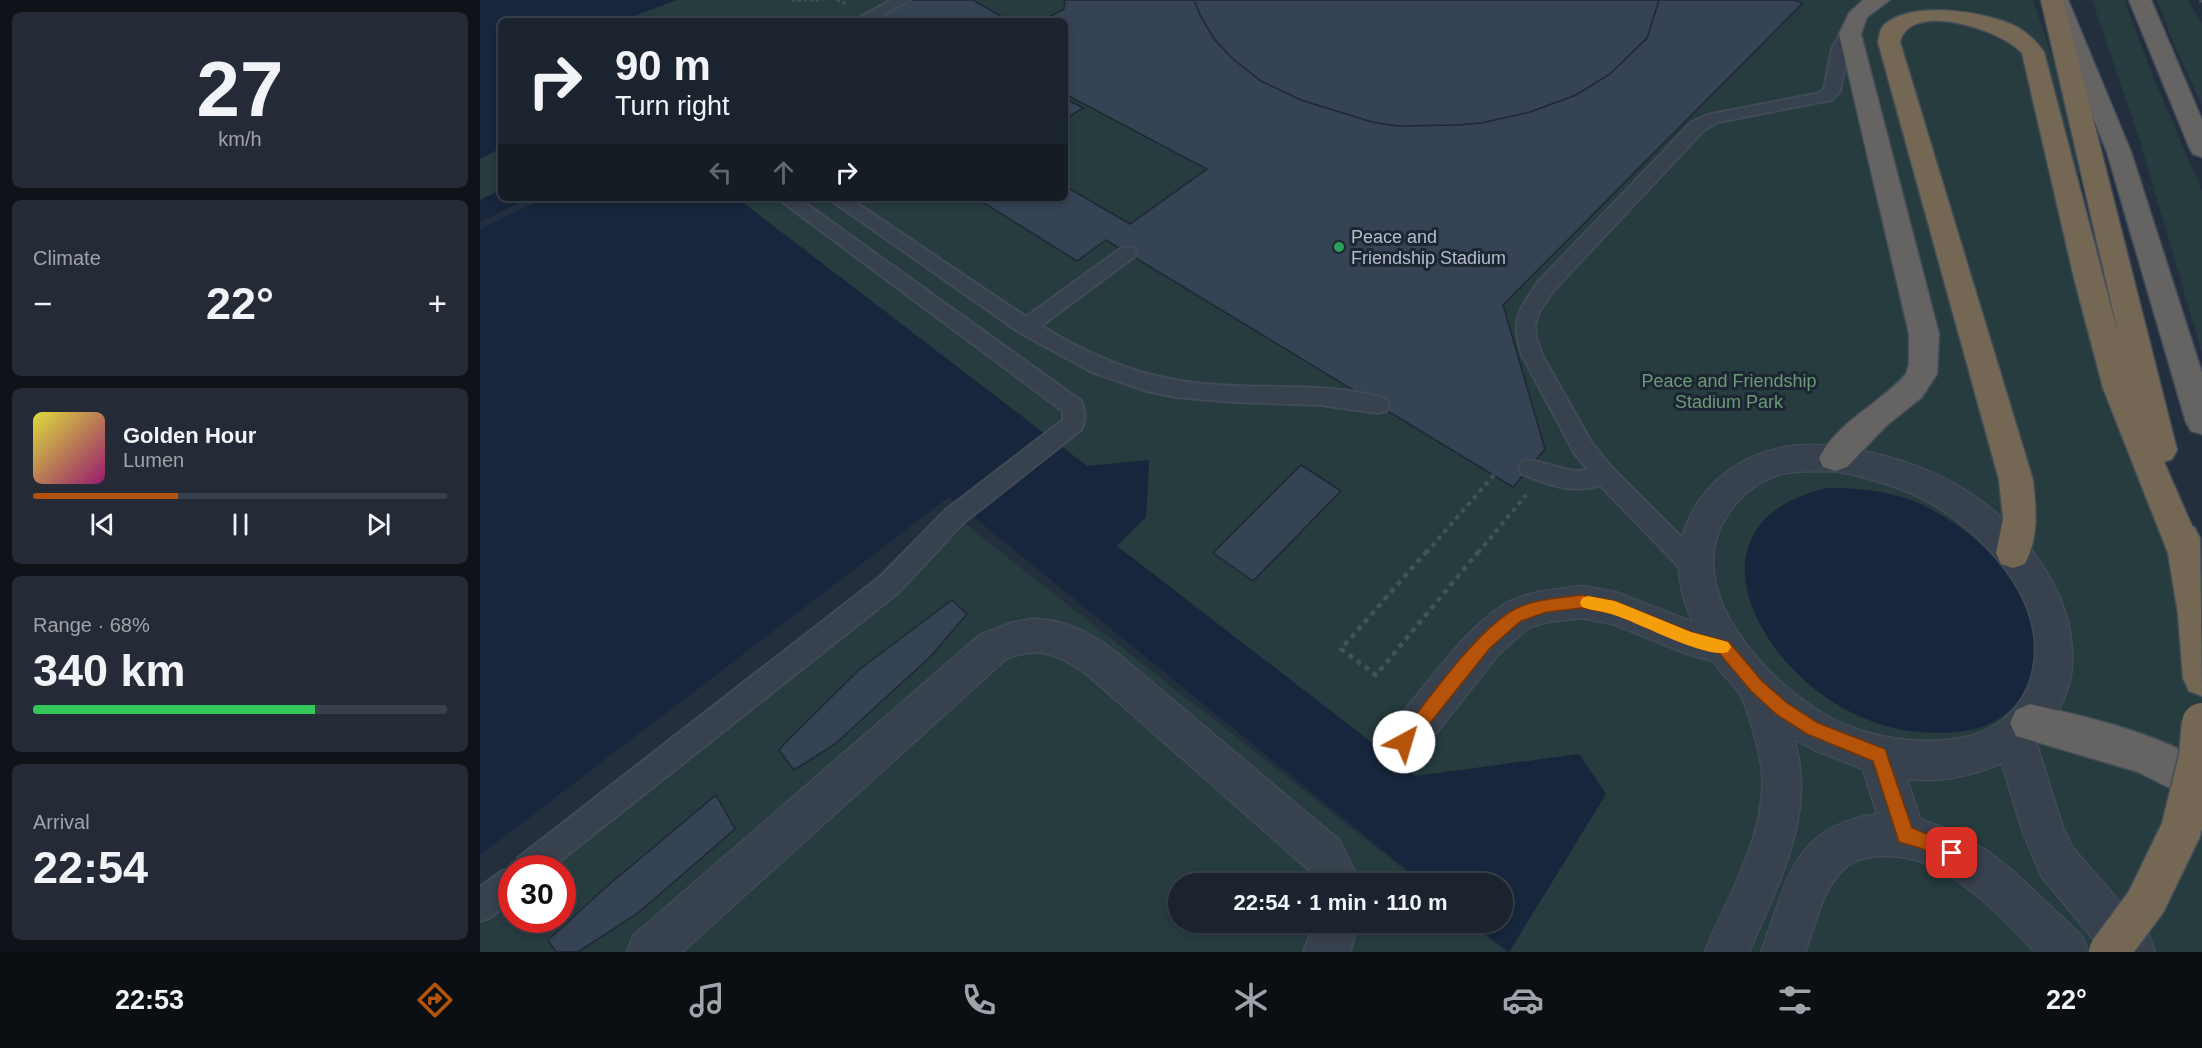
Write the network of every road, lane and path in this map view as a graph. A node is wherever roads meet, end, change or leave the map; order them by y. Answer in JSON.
{"nodes":[{"id":1,"x":792,"y":0,"type":"edge"},
{"id":2,"x":823,"y":0,"type":"edge"},
{"id":3,"x":903,"y":0,"type":"edge"},
{"id":4,"x":1879,"y":0,"type":"edge"},
{"id":5,"x":2052,"y":0,"type":"edge"},
{"id":6,"x":2057,"y":0,"type":"edge"},
{"id":7,"x":2140,"y":0,"type":"edge"},
{"id":8,"x":866,"y":18,"type":"edge"},
{"id":9,"x":1851,"y":25,"type":"junction"},
{"id":10,"x":2202,"y":148,"type":"edge"},
{"id":11,"x":790,"y":201,"type":"edge"},
{"id":12,"x":841,"y":201,"type":"edge"},
{"id":13,"x":1127,"y":253,"type":"dead end"},
{"id":14,"x":1026,"y":327,"type":"junction"},
{"id":15,"x":1378,"y":405,"type":"dead end"},
{"id":16,"x":2202,"y":422,"type":"edge"},
{"id":17,"x":1835,"y":458,"type":"junction"},
{"id":18,"x":1537,"y":470,"type":"joint"},
{"id":19,"x":1604,"y":474,"type":"junction"},
{"id":20,"x":1494,"y":475,"type":"dead end"},
{"id":21,"x":2013,"y":553,"type":"junction"},
{"id":22,"x":2188,"y":559,"type":"junction"},
{"id":23,"x":1696,"y":568,"type":"junction"},
{"id":24,"x":1724,"y":647,"type":"junction"},
{"id":25,"x":2202,"y":678,"type":"edge"},
{"id":26,"x":1756,"y":686,"type":"junction"},
{"id":27,"x":2202,"y":723,"type":"edge"},
{"id":28,"x":2022,"y":730,"type":"junction"},
{"id":29,"x":1404,"y":742,"type":"dead end"},
{"id":30,"x":1879,"y":755,"type":"junction"},
{"id":31,"x":2202,"y":784,"type":"edge"},
{"id":32,"x":1905,"y":836,"type":"junction"},
{"id":33,"x":545,"y":855,"type":"edge"},
{"id":34,"x":1334,"y":873,"type":"edge"},
{"id":35,"x":498,"y":892,"type":"edge"},
{"id":36,"x":480,"y":906,"type":"edge"},
{"id":37,"x":1334,"y":933,"type":"edge"},
{"id":38,"x":649,"y":952,"type":"edge"},
{"id":39,"x":1325,"y":952,"type":"edge"},
{"id":40,"x":1726,"y":952,"type":"edge"},
{"id":41,"x":1783,"y":952,"type":"edge"},
{"id":42,"x":2066,"y":952,"type":"edge"},
{"id":43,"x":2109,"y":952,"type":"edge"},
{"id":44,"x":2133,"y":952,"type":"edge"}],
"edges":[{"from":1,"to":2,"type":"path"},
{"from":3,"to":8,"type":"lane"},
{"from":4,"to":9,"type":"highway"},
{"from":5,"to":22,"type":"highway"},
{"from":6,"to":16,"type":"highway"},
{"from":7,"to":10,"type":"highway"},
{"from":9,"to":17,"type":"highway"},
{"from":9,"to":19,"type":"lane"},
{"from":11,"to":33,"type":"lane"},
{"from":12,"to":14,"type":"lane"},
{"from":13,"to":14,"type":"lane"},
{"from":14,"to":15,"type":"lane"},
{"from":17,"to":21,"type":"street"},
{"from":17,"to":23,"type":"street"},
{"from":18,"to":19,"type":"lane"},
{"from":18,"to":20,"type":"path"},
{"from":19,"to":23,"type":"lane"},
{"from":21,"to":22,"type":"highway"},
{"from":21,"to":28,"type":"street"},
{"from":22,"to":25,"type":"highway"},
{"from":23,"to":24,"type":"street"},
{"from":24,"to":26,"type":"street"},
{"from":24,"to":29,"type":"street"},
{"from":26,"to":30,"type":"street"},
{"from":26,"to":40,"type":"street"},
{"from":27,"to":43,"type":"highway","bridge":true},
{"from":28,"to":30,"type":"street"},
{"from":28,"to":31,"type":"highway"},
{"from":28,"to":44,"type":"street"},
{"from":30,"to":32,"type":"street"},
{"from":32,"to":41,"type":"street"},
{"from":32,"to":42,"type":"street"},
{"from":34,"to":38,"type":"street"},
{"from":35,"to":36,"type":"lane"},
{"from":37,"to":39,"type":"street"}]}
